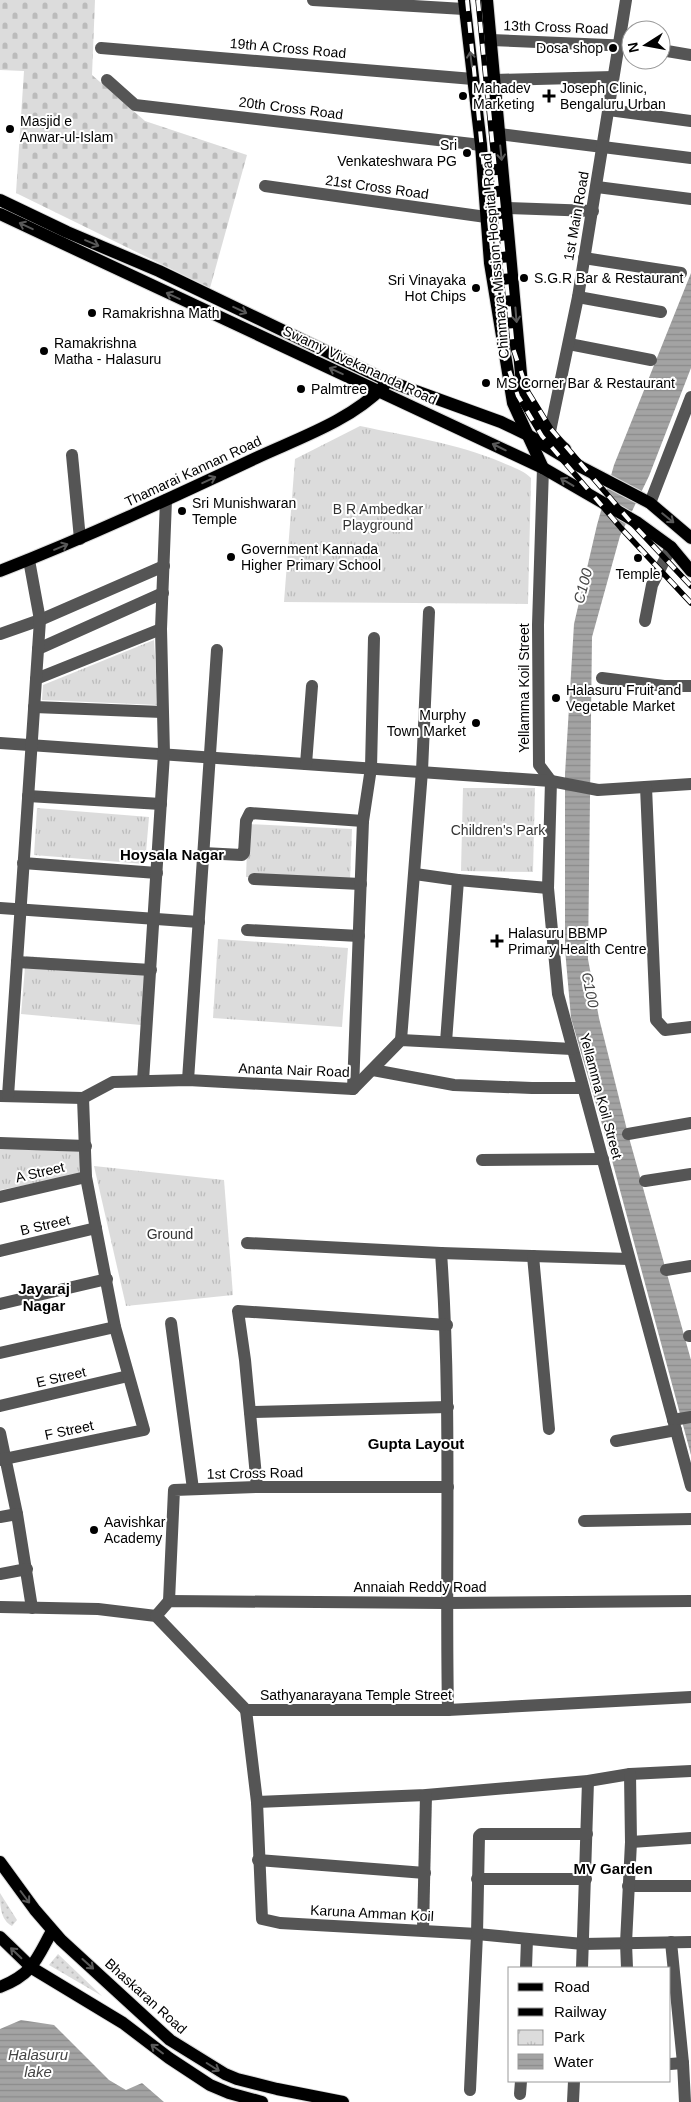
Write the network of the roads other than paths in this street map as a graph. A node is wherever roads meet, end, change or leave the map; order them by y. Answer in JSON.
{"nodes":[{"id":1,"x":313,"y":0,"type":"edge"},
{"id":2,"x":487,"y":0,"type":"edge"},
{"id":3,"x":626,"y":0,"type":"edge"},
{"id":4,"x":464,"y":4,"type":"edge"},
{"id":5,"x":626,"y":20,"type":"edge"},
{"id":6,"x":491,"y":40,"type":"junction"},
{"id":7,"x":621,"y":45,"type":"edge"},
{"id":8,"x":101,"y":48,"type":"dead end"},
{"id":9,"x":671,"y":52,"type":"edge"},
{"id":10,"x":691,"y":55,"type":"edge"},
{"id":11,"x":621,"y":56,"type":"edge"},
{"id":12,"x":613,"y":77,"type":"junction"},
{"id":13,"x":473,"y":79,"type":"junction"},
{"id":14,"x":107,"y":80,"type":"dead end"},
{"id":15,"x":494,"y":80,"type":"junction"},
{"id":16,"x":609,"y":110,"type":"junction"},
{"id":17,"x":691,"y":121,"type":"edge"},
{"id":18,"x":499,"y":134,"type":"junction"},
{"id":19,"x":481,"y":145,"type":"junction"},
{"id":20,"x":603,"y":147,"type":"junction"},
{"id":21,"x":691,"y":158,"type":"edge"},
{"id":22,"x":265,"y":186,"type":"dead end"},
{"id":23,"x":597,"y":187,"type":"junction"},
{"id":24,"x":691,"y":199,"type":"edge"},
{"id":25,"x":0,"y":200,"type":"edge"},
{"id":26,"x":507,"y":208,"type":"junction"},
{"id":27,"x":593,"y":211,"type":"junction"},
{"id":28,"x":0,"y":214,"type":"edge"},
{"id":29,"x":486,"y":217,"type":"junction"},
{"id":30,"x":584,"y":258,"type":"junction"},
{"id":31,"x":681,"y":273,"type":"dead end"},
{"id":32,"x":578,"y":296,"type":"junction"},
{"id":33,"x":661,"y":312,"type":"dead end"},
{"id":34,"x":569,"y":344,"type":"junction"},
{"id":35,"x":651,"y":360,"type":"dead end"},
{"id":36,"x":384,"y":386,"type":"junction"},
{"id":37,"x":691,"y":397,"type":"edge"},
{"id":38,"x":526,"y":434,"type":"junction"},
{"id":39,"x":549,"y":436,"type":"junction"},
{"id":40,"x":72,"y":455,"type":"dead end"},
{"id":41,"x":571,"y":457,"type":"junction"},
{"id":42,"x":543,"y":468,"type":"junction"},
{"id":43,"x":166,"y":500,"type":"junction"},
{"id":44,"x":647,"y":501,"type":"junction"},
{"id":45,"x":691,"y":538,"type":"edge"},
{"id":46,"x":80,"y":539,"type":"junction"},
{"id":47,"x":671,"y":547,"type":"junction"},
{"id":48,"x":29,"y":560,"type":"junction"},
{"id":49,"x":164,"y":566,"type":"junction"},
{"id":50,"x":691,"y":571,"type":"edge"},
{"id":51,"x":0,"y":572,"type":"edge"},
{"id":52,"x":162,"y":593,"type":"junction"},
{"id":53,"x":429,"y":612,"type":"dead end"},
{"id":54,"x":40,"y":620,"type":"junction"},
{"id":55,"x":645,"y":621,"type":"dead end"},
{"id":56,"x":161,"y":629,"type":"junction"},
{"id":57,"x":0,"y":634,"type":"edge"},
{"id":58,"x":374,"y":638,"type":"dead end"},
{"id":59,"x":38,"y":649,"type":"junction"},
{"id":60,"x":217,"y":650,"type":"dead end"},
{"id":61,"x":602,"y":678,"type":"dead end"},
{"id":62,"x":36,"y":679,"type":"junction"},
{"id":63,"x":312,"y":686,"type":"dead end"},
{"id":64,"x":691,"y":686,"type":"edge"},
{"id":65,"x":34,"y":707,"type":"junction"},
{"id":66,"x":162,"y":712,"type":"junction"},
{"id":67,"x":0,"y":743,"type":"edge"},
{"id":68,"x":31,"y":745,"type":"junction"},
{"id":69,"x":164,"y":754,"type":"junction"},
{"id":70,"x":210,"y":757,"type":"junction"},
{"id":71,"x":306,"y":764,"type":"junction"},
{"id":72,"x":371,"y":768,"type":"junction"},
{"id":73,"x":422,"y":771,"type":"junction"},
{"id":74,"x":557,"y":782,"type":"junction"},
{"id":75,"x":691,"y":784,"type":"edge"},
{"id":76,"x":646,"y":788,"type":"junction"},
{"id":77,"x":28,"y":796,"type":"junction"},
{"id":78,"x":161,"y":804,"type":"junction"},
{"id":79,"x":363,"y":821,"type":"junction"},
{"id":80,"x":203,"y":853,"type":"junction"},
{"id":81,"x":23,"y":863,"type":"junction"},
{"id":82,"x":157,"y":873,"type":"junction"},
{"id":83,"x":415,"y":874,"type":"junction"},
{"id":84,"x":254,"y":879,"type":"dead end"},
{"id":85,"x":458,"y":880,"type":"junction"},
{"id":86,"x":361,"y":884,"type":"junction"},
{"id":87,"x":548,"y":888,"type":"junction"},
{"id":88,"x":0,"y":908,"type":"edge"},
{"id":89,"x":20,"y":910,"type":"junction"},
{"id":90,"x":154,"y":919,"type":"junction"},
{"id":91,"x":199,"y":922,"type":"junction"},
{"id":92,"x":247,"y":930,"type":"dead end"},
{"id":93,"x":359,"y":936,"type":"junction"},
{"id":94,"x":17,"y":962,"type":"junction"},
{"id":95,"x":151,"y":970,"type":"junction"},
{"id":96,"x":691,"y":1026,"type":"edge"},
{"id":97,"x":401,"y":1040,"type":"junction"},
{"id":98,"x":446,"y":1042,"type":"junction"},
{"id":99,"x":572,"y":1049,"type":"junction"},
{"id":100,"x":373,"y":1070,"type":"junction"},
{"id":101,"x":188,"y":1080,"type":"junction"},
{"id":102,"x":143,"y":1081,"type":"junction"},
{"id":103,"x":582,"y":1088,"type":"junction"},
{"id":104,"x":353,"y":1090,"type":"junction"},
{"id":105,"x":4,"y":1096,"type":"edge"},
{"id":106,"x":83,"y":1098,"type":"junction"},
{"id":107,"x":691,"y":1123,"type":"edge"},
{"id":108,"x":628,"y":1134,"type":"dead end"},
{"id":109,"x":0,"y":1143,"type":"edge"},
{"id":110,"x":86,"y":1146,"type":"junction"},
{"id":111,"x":603,"y":1159,"type":"junction"},
{"id":112,"x":482,"y":1160,"type":"dead end"},
{"id":113,"x":691,"y":1174,"type":"edge"},
{"id":114,"x":86,"y":1177,"type":"junction"},
{"id":115,"x":645,"y":1181,"type":"dead end"},
{"id":116,"x":0,"y":1197,"type":"edge"},
{"id":117,"x":96,"y":1228,"type":"junction"},
{"id":118,"x":247,"y":1243,"type":"dead end"},
{"id":119,"x":0,"y":1251,"type":"edge"},
{"id":120,"x":441,"y":1253,"type":"junction"},
{"id":121,"x":533,"y":1256,"type":"junction"},
{"id":122,"x":629,"y":1258,"type":"junction"},
{"id":123,"x":691,"y":1266,"type":"edge"},
{"id":124,"x":666,"y":1270,"type":"dead end"},
{"id":125,"x":106,"y":1279,"type":"junction"},
{"id":126,"x":0,"y":1304,"type":"edge"},
{"id":127,"x":171,"y":1323,"type":"dead end"},
{"id":128,"x":447,"y":1325,"type":"junction"},
{"id":129,"x":115,"y":1327,"type":"junction"},
{"id":130,"x":0,"y":1353,"type":"edge"},
{"id":131,"x":128,"y":1376,"type":"junction"},
{"id":132,"x":0,"y":1406,"type":"edge"},
{"id":133,"x":448,"y":1407,"type":"junction"},
{"id":134,"x":250,"y":1412,"type":"junction"},
{"id":135,"x":680,"y":1422,"type":"edge"},
{"id":136,"x":549,"y":1429,"type":"dead end"},
{"id":137,"x":0,"y":1433,"type":"edge"},
{"id":138,"x":616,"y":1441,"type":"dead end"},
{"id":139,"x":3,"y":1459,"type":"edge"},
{"id":140,"x":691,"y":1486,"type":"edge"},
{"id":141,"x":258,"y":1487,"type":"junction"},
{"id":142,"x":448,"y":1487,"type":"junction"},
{"id":143,"x":193,"y":1490,"type":"junction"},
{"id":144,"x":18,"y":1514,"type":"junction"},
{"id":145,"x":0,"y":1517,"type":"edge"},
{"id":146,"x":691,"y":1519,"type":"edge"},
{"id":147,"x":584,"y":1522,"type":"dead end"},
{"id":148,"x":27,"y":1569,"type":"junction"},
{"id":149,"x":0,"y":1574,"type":"edge"},
{"id":150,"x":691,"y":1600,"type":"edge"},
{"id":151,"x":169,"y":1601,"type":"junction"},
{"id":152,"x":445,"y":1603,"type":"junction"},
{"id":153,"x":0,"y":1607,"type":"edge"},
{"id":154,"x":32,"y":1608,"type":"junction"},
{"id":155,"x":156,"y":1616,"type":"junction"},
{"id":156,"x":691,"y":1697,"type":"edge"},
{"id":157,"x":246,"y":1710,"type":"junction"},
{"id":158,"x":448,"y":1710,"type":"junction"},
{"id":159,"x":691,"y":1771,"type":"edge"},
{"id":160,"x":630,"y":1774,"type":"junction"},
{"id":161,"x":588,"y":1781,"type":"junction"},
{"id":162,"x":426,"y":1795,"type":"junction"},
{"id":163,"x":257,"y":1802,"type":"junction"},
{"id":164,"x":587,"y":1834,"type":"junction"},
{"id":165,"x":691,"y":1838,"type":"edge"},
{"id":166,"x":631,"y":1842,"type":"junction"},
{"id":167,"x":258,"y":1860,"type":"junction"},
{"id":168,"x":0,"y":1862,"type":"edge"},
{"id":169,"x":425,"y":1873,"type":"junction"},
{"id":170,"x":586,"y":1879,"type":"junction"},
{"id":171,"x":477,"y":1880,"type":"junction"},
{"id":172,"x":628,"y":1886,"type":"junction"},
{"id":173,"x":691,"y":1886,"type":"edge"},
{"id":174,"x":424,"y":1930,"type":"junction"},
{"id":175,"x":52,"y":1931,"type":"junction"},
{"id":176,"x":478,"y":1934,"type":"junction"},
{"id":177,"x":0,"y":1937,"type":"edge"},
{"id":178,"x":527,"y":1939,"type":"junction"},
{"id":179,"x":626,"y":1942,"type":"junction"},
{"id":180,"x":671,"y":1942,"type":"junction"},
{"id":181,"x":691,"y":1942,"type":"edge"},
{"id":182,"x":583,"y":1944,"type":"junction"},
{"id":183,"x":526,"y":1967,"type":"edge"},
{"id":184,"x":582,"y":1967,"type":"edge"},
{"id":185,"x":627,"y":1967,"type":"edge"},
{"id":186,"x":32,"y":1968,"type":"junction"},
{"id":187,"x":0,"y":1987,"type":"edge"},
{"id":188,"x":671,"y":2064,"type":"edge"},
{"id":189,"x":683,"y":2064,"type":"junction"},
{"id":190,"x":521,"y":2082,"type":"edge"},
{"id":191,"x":574,"y":2082,"type":"edge"},
{"id":192,"x":470,"y":2090,"type":"dead end"},
{"id":193,"x":520,"y":2094,"type":"dead end"},
{"id":194,"x":262,"y":2102,"type":"edge"},
{"id":195,"x":343,"y":2102,"type":"edge"},
{"id":196,"x":573,"y":2102,"type":"edge"},
{"id":197,"x":685,"y":2102,"type":"edge"}],
"edges":[{"from":1,"to":4,"type":"street"},
{"from":2,"to":6,"type":"main road","name":"Chinmaya Mission Hospital Road"},
{"from":3,"to":5,"type":"street","name":"1st Main Road"},
{"from":13,"to":4,"type":"main road","name":"Chinmaya Mission Hospital Road","one_way":true},
{"from":6,"to":7,"type":"street","name":"13th Cross Road"},
{"from":6,"to":15,"type":"main road","name":"Chinmaya Mission Hospital Road"},
{"from":8,"to":13,"type":"street","name":"19th A Cross Road"},
{"from":9,"to":10,"type":"street"},
{"from":11,"to":12,"type":"street","name":"1st Main Road"},
{"from":12,"to":15,"type":"street"},
{"from":12,"to":16,"type":"street","name":"1st Main Road"},
{"from":13,"to":19,"type":"main road","name":"Chinmaya Mission Hospital Road"},
{"from":14,"to":19,"type":"street","name":"20th Cross Road"},
{"from":15,"to":18,"type":"main road","name":"Chinmaya Mission Hospital Road"},
{"from":16,"to":17,"type":"street"},
{"from":16,"to":20,"type":"street","name":"1st Main Road"},
{"from":18,"to":20,"type":"street"},
{"from":18,"to":26,"type":"main road","name":"Chinmaya Mission Hospital Road","one_way":true},
{"from":19,"to":29,"type":"main road","name":"Chinmaya Mission Hospital Road"},
{"from":20,"to":21,"type":"street"},
{"from":20,"to":23,"type":"street","name":"1st Main Road"},
{"from":22,"to":29,"type":"street","name":"21st Cross Road"},
{"from":23,"to":24,"type":"street"},
{"from":23,"to":27,"type":"street","name":"1st Main Road"},
{"from":25,"to":36,"type":"main road","name":"Swamy Vivekananda Road","one_way":true},
{"from":26,"to":27,"type":"street"},
{"from":26,"to":39,"type":"main road","name":"Chinmaya Mission Hospital Road","one_way":true},
{"from":27,"to":30,"type":"street","name":"1st Main Road"},
{"from":36,"to":28,"type":"main road","name":"Swamy Vivekananda Road","one_way":true},
{"from":29,"to":38,"type":"main road","name":"Chinmaya Mission Hospital Road"},
{"from":30,"to":31,"type":"street"},
{"from":30,"to":32,"type":"street","name":"1st Main Road"},
{"from":32,"to":33,"type":"street"},
{"from":32,"to":34,"type":"street","name":"1st Main Road"},
{"from":34,"to":35,"type":"street"},
{"from":34,"to":39,"type":"street","name":"1st Main Road"},
{"from":36,"to":38,"type":"main road","name":"Swamy Vivekananda Road"},
{"from":42,"to":36,"type":"main road","name":"Swamy Vivekananda Road","one_way":true},
{"from":43,"to":36,"type":"main road","name":"Thamarai Kannan Road","one_way":true},
{"from":37,"to":44,"type":"street"},
{"from":38,"to":41,"type":"main road","name":"Swamy Vivekananda Road"},
{"from":38,"to":42,"type":"main road","name":"Chinmaya Mission Hospital Road"},
{"from":39,"to":41,"type":"main road","name":"Chinmaya Mission Hospital Road"},
{"from":40,"to":46,"type":"street"},
{"from":41,"to":44,"type":"main road","name":"Swamy Vivekananda Road"},
{"from":47,"to":42,"type":"main road","name":"Swamy Vivekananda Road","one_way":true},
{"from":42,"to":74,"type":"street","name":"Yellamma Koil Street"},
{"from":43,"to":46,"type":"main road","name":"Thamarai Kannan Road"},
{"from":43,"to":49,"type":"street"},
{"from":44,"to":45,"type":"main road","name":"Swamy Vivekananda Road","one_way":true},
{"from":48,"to":46,"type":"main road","name":"Thamarai Kannan Road","one_way":true},
{"from":47,"to":50,"type":"main road","name":"Swamy Vivekananda Road"},
{"from":47,"to":55,"type":"street"},
{"from":48,"to":51,"type":"main road","name":"Thamarai Kannan Road"},
{"from":48,"to":54,"type":"street"},
{"from":49,"to":52,"type":"street"},
{"from":49,"to":54,"type":"street"},
{"from":52,"to":56,"type":"street"},
{"from":52,"to":59,"type":"street"},
{"from":53,"to":73,"type":"street"},
{"from":54,"to":57,"type":"street"},
{"from":54,"to":59,"type":"street"},
{"from":56,"to":62,"type":"street"},
{"from":56,"to":66,"type":"street"},
{"from":58,"to":72,"type":"street"},
{"from":59,"to":62,"type":"street"},
{"from":60,"to":70,"type":"street"},
{"from":61,"to":64,"type":"street"},
{"from":62,"to":65,"type":"street"},
{"from":63,"to":71,"type":"street"},
{"from":65,"to":66,"type":"street"},
{"from":65,"to":68,"type":"street"},
{"from":66,"to":69,"type":"street"},
{"from":67,"to":68,"type":"street"},
{"from":68,"to":69,"type":"street"},
{"from":68,"to":77,"type":"street"},
{"from":69,"to":70,"type":"street"},
{"from":69,"to":78,"type":"street"},
{"from":70,"to":71,"type":"street"},
{"from":70,"to":80,"type":"street"},
{"from":71,"to":72,"type":"street"},
{"from":72,"to":73,"type":"street"},
{"from":72,"to":79,"type":"street"},
{"from":73,"to":74,"type":"street"},
{"from":73,"to":83,"type":"street"},
{"from":74,"to":76,"type":"street"},
{"from":74,"to":87,"type":"street","name":"Yellamma Koil Street"},
{"from":75,"to":76,"type":"street"},
{"from":76,"to":96,"type":"street"},
{"from":77,"to":78,"type":"street"},
{"from":77,"to":81,"type":"street"},
{"from":78,"to":82,"type":"street"},
{"from":79,"to":80,"type":"street"},
{"from":79,"to":86,"type":"street"},
{"from":80,"to":91,"type":"street"},
{"from":81,"to":82,"type":"street"},
{"from":81,"to":89,"type":"street"},
{"from":82,"to":90,"type":"street"},
{"from":83,"to":85,"type":"street"},
{"from":83,"to":97,"type":"street"},
{"from":84,"to":86,"type":"street"},
{"from":85,"to":87,"type":"street"},
{"from":85,"to":98,"type":"street"},
{"from":86,"to":93,"type":"street"},
{"from":87,"to":99,"type":"street","name":"Yellamma Koil Street"},
{"from":88,"to":89,"type":"street"},
{"from":89,"to":90,"type":"street"},
{"from":89,"to":94,"type":"street"},
{"from":90,"to":91,"type":"street"},
{"from":90,"to":95,"type":"street"},
{"from":91,"to":101,"type":"street"},
{"from":92,"to":93,"type":"street"},
{"from":93,"to":104,"type":"street"},
{"from":94,"to":95,"type":"street"},
{"from":94,"to":105,"type":"street"},
{"from":95,"to":102,"type":"street"},
{"from":97,"to":98,"type":"street"},
{"from":97,"to":100,"type":"street","name":"Ananta Nair Road"},
{"from":98,"to":99,"type":"street"},
{"from":99,"to":103,"type":"street","name":"Yellamma Koil Street"},
{"from":100,"to":103,"type":"street"},
{"from":100,"to":104,"type":"street","name":"Ananta Nair Road"},
{"from":101,"to":102,"type":"street","name":"Ananta Nair Road"},
{"from":101,"to":104,"type":"street","name":"Ananta Nair Road"},
{"from":102,"to":106,"type":"street","name":"Ananta Nair Road"},
{"from":103,"to":111,"type":"street","name":"Yellamma Koil Street"},
{"from":105,"to":106,"type":"street"},
{"from":106,"to":110,"type":"street"},
{"from":107,"to":108,"type":"street"},
{"from":109,"to":110,"type":"street"},
{"from":110,"to":114,"type":"street"},
{"from":111,"to":112,"type":"street"},
{"from":111,"to":122,"type":"street","name":"Yellamma Koil Street"},
{"from":113,"to":115,"type":"street"},
{"from":114,"to":116,"type":"street","name":"A Street"},
{"from":114,"to":117,"type":"street"},
{"from":117,"to":119,"type":"street","name":"B Street"},
{"from":117,"to":125,"type":"street"},
{"from":118,"to":120,"type":"street"},
{"from":120,"to":121,"type":"street"},
{"from":120,"to":128,"type":"street"},
{"from":121,"to":122,"type":"street"},
{"from":121,"to":136,"type":"street"},
{"from":122,"to":135,"type":"street","name":"Yellamma Koil Street"},
{"from":123,"to":124,"type":"street"},
{"from":125,"to":126,"type":"street"},
{"from":125,"to":129,"type":"street"},
{"from":127,"to":143,"type":"street"},
{"from":128,"to":133,"type":"street"},
{"from":128,"to":134,"type":"street"},
{"from":129,"to":130,"type":"street"},
{"from":129,"to":131,"type":"street"},
{"from":131,"to":132,"type":"street","name":"E Street"},
{"from":131,"to":139,"type":"street","name":"F Street"},
{"from":133,"to":134,"type":"street"},
{"from":133,"to":142,"type":"street"},
{"from":134,"to":141,"type":"street"},
{"from":135,"to":138,"type":"street"},
{"from":135,"to":140,"type":"street","name":"Yellamma Koil Street"},
{"from":137,"to":139,"type":"street"},
{"from":139,"to":144,"type":"street"},
{"from":141,"to":142,"type":"street","name":"1st Cross Road"},
{"from":141,"to":143,"type":"street","name":"1st Cross Road"},
{"from":142,"to":152,"type":"street"},
{"from":143,"to":151,"type":"street","name":"1st Cross Road"},
{"from":144,"to":145,"type":"street"},
{"from":144,"to":148,"type":"street"},
{"from":146,"to":147,"type":"street"},
{"from":148,"to":149,"type":"street"},
{"from":148,"to":154,"type":"street"},
{"from":150,"to":152,"type":"street","name":"Annaiah Reddy Road"},
{"from":151,"to":152,"type":"street","name":"Annaiah Reddy Road"},
{"from":151,"to":155,"type":"street"},
{"from":152,"to":158,"type":"street"},
{"from":153,"to":154,"type":"street"},
{"from":154,"to":155,"type":"street"},
{"from":155,"to":157,"type":"street","name":"Sathyanarayana Temple Street"},
{"from":156,"to":158,"type":"street","name":"Sathyanarayana Temple Street"},
{"from":157,"to":158,"type":"street","name":"Sathyanarayana Temple Street"},
{"from":157,"to":163,"type":"street","name":"Karuna Amman Koil"},
{"from":159,"to":160,"type":"street"},
{"from":160,"to":161,"type":"street"},
{"from":160,"to":166,"type":"street"},
{"from":161,"to":162,"type":"street"},
{"from":161,"to":164,"type":"street"},
{"from":162,"to":163,"type":"street"},
{"from":162,"to":169,"type":"street"},
{"from":163,"to":167,"type":"street","name":"Karuna Amman Koil"},
{"from":164,"to":170,"type":"street"},
{"from":164,"to":171,"type":"street"},
{"from":165,"to":166,"type":"street"},
{"from":166,"to":172,"type":"street"},
{"from":167,"to":169,"type":"street"},
{"from":167,"to":174,"type":"street","name":"Karuna Amman Koil"},
{"from":168,"to":175,"type":"main road","name":"Bhaskaran Road","one_way":true},
{"from":169,"to":174,"type":"street"},
{"from":170,"to":171,"type":"street"},
{"from":170,"to":182,"type":"street"},
{"from":171,"to":176,"type":"street"},
{"from":172,"to":173,"type":"street"},
{"from":172,"to":179,"type":"street"},
{"from":174,"to":176,"type":"street","name":"Karuna Amman Koil"},
{"from":175,"to":186,"type":"main road"},
{"from":175,"to":195,"type":"main road","name":"Bhaskaran Road","one_way":true},
{"from":176,"to":178,"type":"street","name":"Karuna Amman Koil"},
{"from":176,"to":192,"type":"street"},
{"from":186,"to":177,"type":"main road","one_way":true},
{"from":178,"to":182,"type":"street","name":"Karuna Amman Koil"},
{"from":178,"to":183,"type":"street"},
{"from":179,"to":180,"type":"street","name":"Karuna Amman Koil"},
{"from":179,"to":182,"type":"street","name":"Karuna Amman Koil"},
{"from":179,"to":185,"type":"street"},
{"from":180,"to":181,"type":"street","name":"Karuna Amman Koil"},
{"from":180,"to":189,"type":"street"},
{"from":182,"to":184,"type":"street"},
{"from":186,"to":187,"type":"main road"},
{"from":194,"to":186,"type":"main road","one_way":true},
{"from":188,"to":189,"type":"street"},
{"from":189,"to":197,"type":"street"},
{"from":190,"to":193,"type":"street"},
{"from":191,"to":196,"type":"street"}]}
